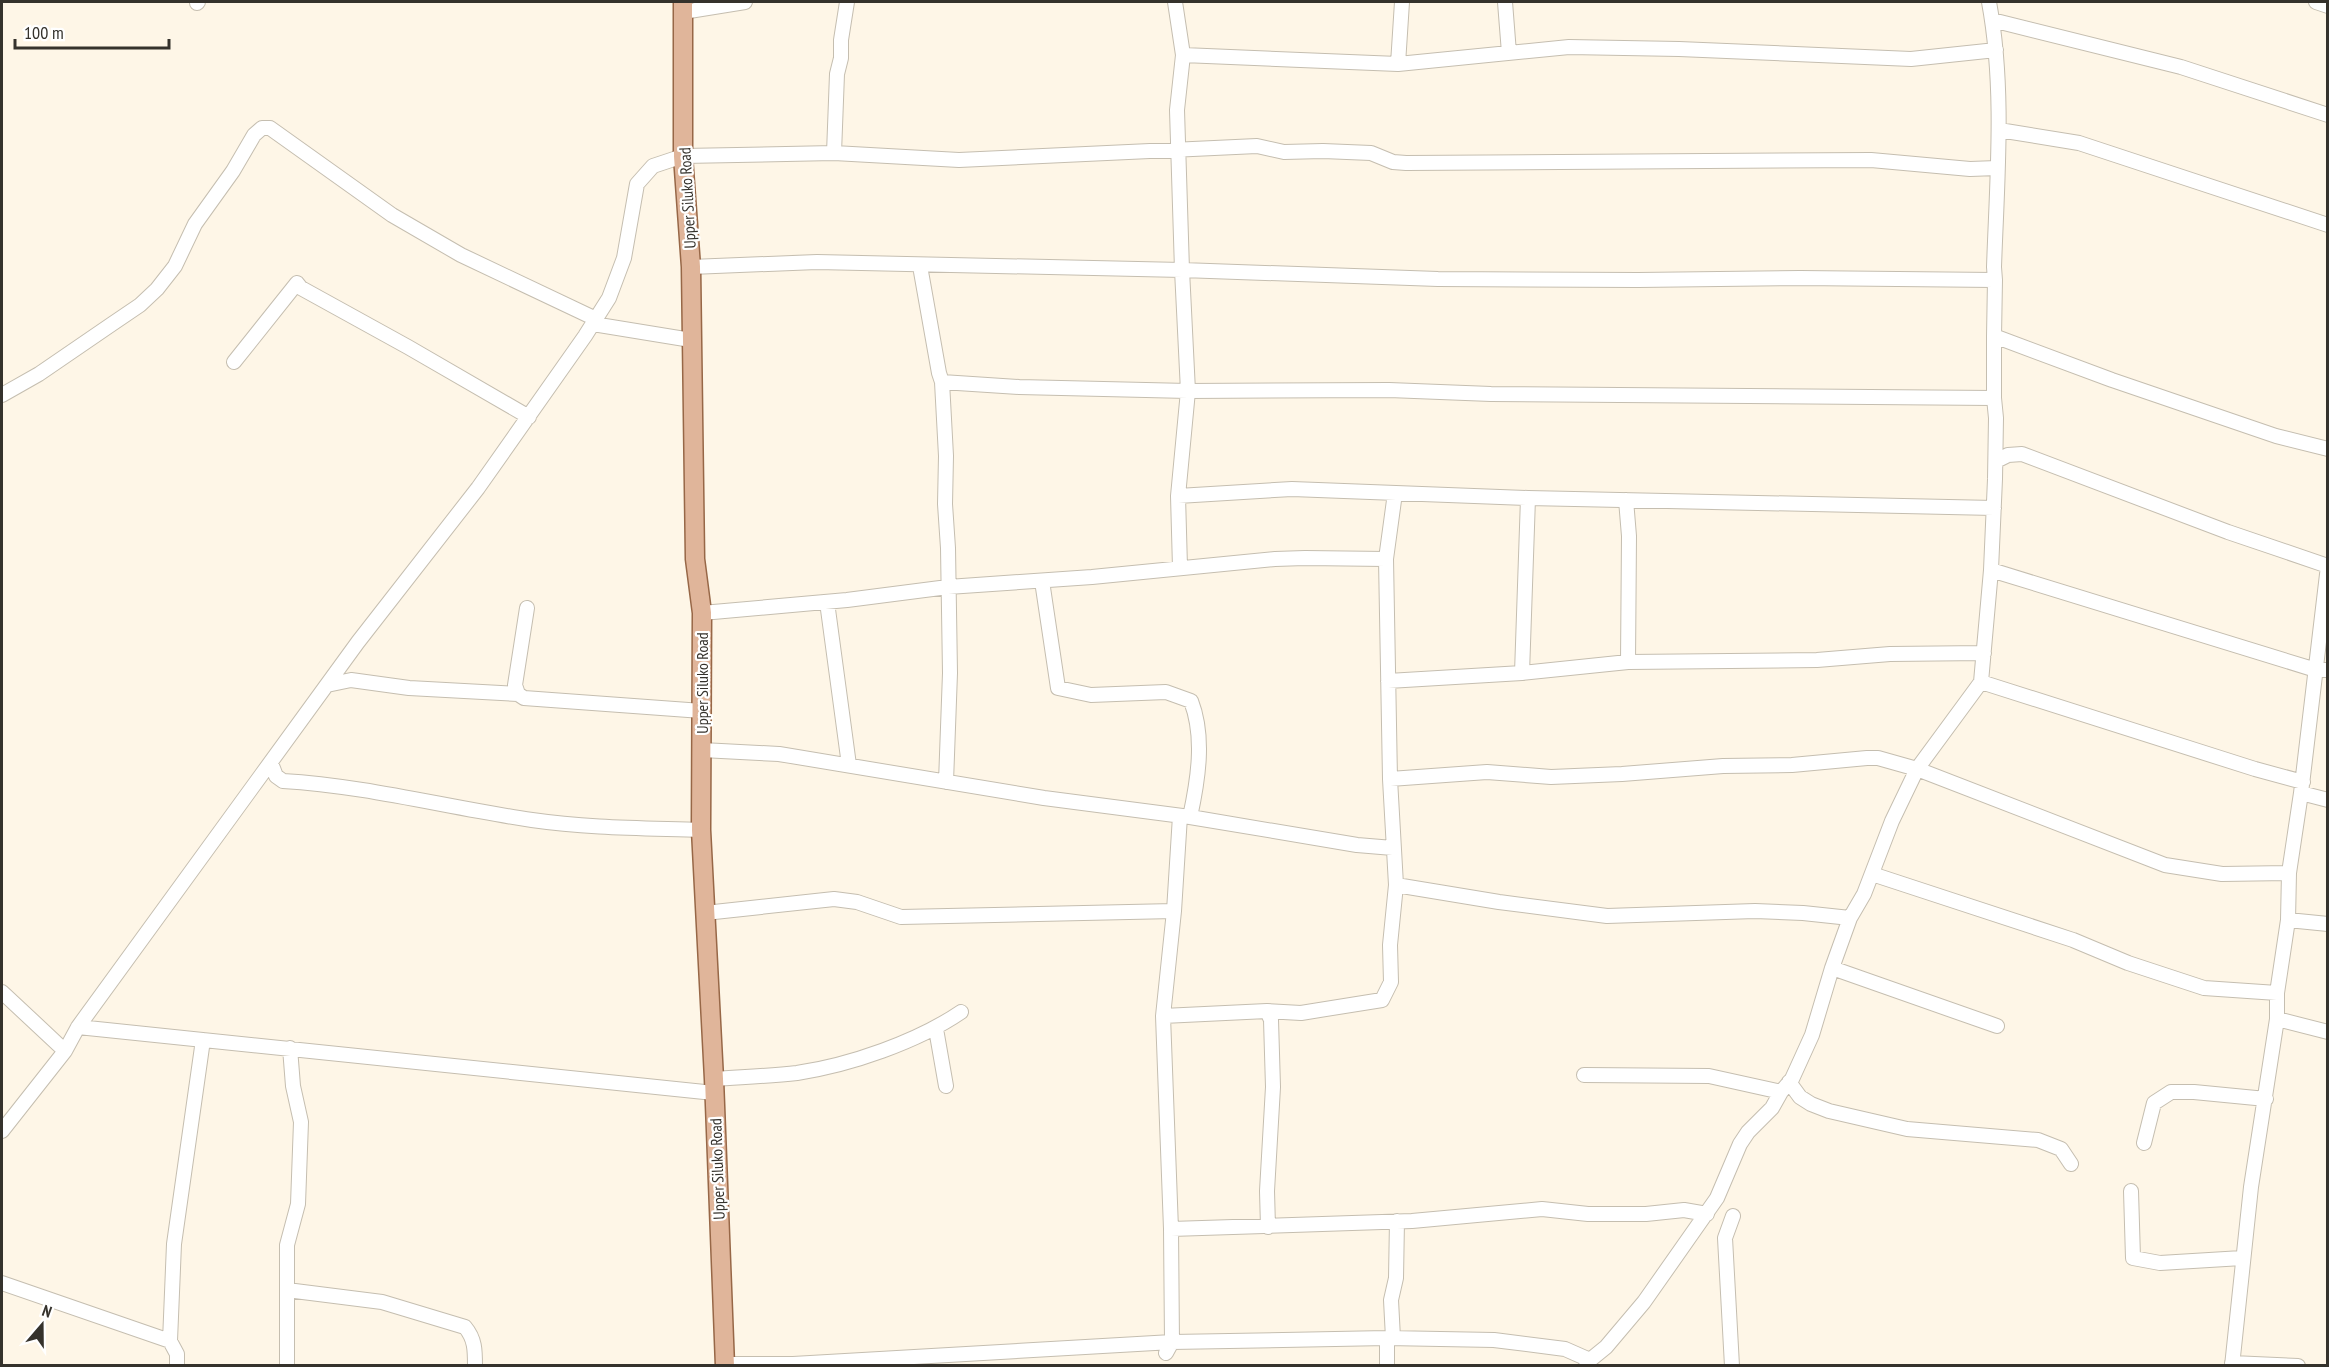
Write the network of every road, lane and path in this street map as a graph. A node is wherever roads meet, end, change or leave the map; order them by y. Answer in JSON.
{"nodes":[{"id":1,"x":745,"y":2,"type":"edge"},
{"id":2,"x":847,"y":2,"type":"edge"},
{"id":3,"x":1175,"y":2,"type":"edge"},
{"id":4,"x":1402,"y":2,"type":"edge"},
{"id":5,"x":1505,"y":2,"type":"edge"},
{"id":6,"x":1989,"y":2,"type":"edge"},
{"id":7,"x":2316,"y":2,"type":"edge"},
{"id":8,"x":2328,"y":6,"type":"edge"},
{"id":9,"x":683,"y":7,"type":"edge"},
{"id":10,"x":1992,"y":20,"type":"junction"},
{"id":11,"x":1996,"y":50,"type":"junction"},
{"id":12,"x":1509,"y":52,"type":"junction"},
{"id":13,"x":1183,"y":55,"type":"junction"},
{"id":14,"x":1398,"y":64,"type":"junction"},
{"id":15,"x":2328,"y":115,"type":"edge"},
{"id":16,"x":1999,"y":130,"type":"junction"},
{"id":17,"x":1178,"y":150,"type":"junction"},
{"id":18,"x":834,"y":153,"type":"junction"},
{"id":19,"x":683,"y":156,"type":"junction"},
{"id":20,"x":1997,"y":168,"type":"junction"},
{"id":21,"x":2328,"y":225,"type":"edge"},
{"id":22,"x":920,"y":266,"type":"junction"},
{"id":23,"x":691,"y":267,"type":"junction"},
{"id":24,"x":1182,"y":270,"type":"junction"},
{"id":25,"x":1995,"y":280,"type":"junction"},
{"id":26,"x":594,"y":322,"type":"junction"},
{"id":27,"x":1994,"y":336,"type":"junction"},
{"id":28,"x":691,"y":340,"type":"junction"},
{"id":29,"x":234,"y":362,"type":"dead end"},
{"id":30,"x":942,"y":382,"type":"junction"},
{"id":31,"x":1188,"y":391,"type":"junction"},
{"id":32,"x":2,"y":395,"type":"edge"},
{"id":33,"x":1994,"y":398,"type":"junction"},
{"id":34,"x":529,"y":417,"type":"junction"},
{"id":35,"x":2328,"y":448,"type":"edge"},
{"id":36,"x":1996,"y":461,"type":"junction"},
{"id":37,"x":1395,"y":493,"type":"junction"},
{"id":38,"x":1178,"y":496,"type":"junction"},
{"id":39,"x":1528,"y":498,"type":"junction"},
{"id":40,"x":1626,"y":500,"type":"junction"},
{"id":41,"x":1994,"y":508,"type":"junction"},
{"id":42,"x":1386,"y":559,"type":"junction"},
{"id":43,"x":2328,"y":566,"type":"edge"},
{"id":44,"x":1180,"y":567,"type":"junction"},
{"id":45,"x":1991,"y":570,"type":"junction"},
{"id":46,"x":1042,"y":581,"type":"junction"},
{"id":47,"x":948,"y":587,"type":"junction"},
{"id":48,"x":827,"y":602,"type":"junction"},
{"id":49,"x":527,"y":608,"type":"dead end"},
{"id":50,"x":702,"y":613,"type":"junction"},
{"id":51,"x":1983,"y":653,"type":"junction"},
{"id":52,"x":1628,"y":662,"type":"junction"},
{"id":53,"x":2322,"y":670,"type":"edge"},
{"id":54,"x":1522,"y":673,"type":"junction"},
{"id":55,"x":1388,"y":681,"type":"junction"},
{"id":56,"x":1981,"y":682,"type":"junction"},
{"id":57,"x":327,"y":685,"type":"junction"},
{"id":58,"x":518,"y":694,"type":"junction"},
{"id":59,"x":702,"y":711,"type":"junction"},
{"id":60,"x":702,"y":750,"type":"junction"},
{"id":61,"x":271,"y":763,"type":"junction"},
{"id":62,"x":849,"y":765,"type":"junction"},
{"id":63,"x":1917,"y":769,"type":"junction"},
{"id":64,"x":1390,"y":779,"type":"junction"},
{"id":65,"x":946,"y":782,"type":"junction"},
{"id":66,"x":2302,"y":787,"type":"junction"},
{"id":67,"x":2328,"y":800,"type":"edge"},
{"id":68,"x":1185,"y":817,"type":"junction"},
{"id":69,"x":701,"y":830,"type":"junction"},
{"id":70,"x":1393,"y":848,"type":"junction"},
{"id":71,"x":2289,"y":873,"type":"junction"},
{"id":72,"x":1872,"y":874,"type":"junction"},
{"id":73,"x":1396,"y":885,"type":"junction"},
{"id":74,"x":1174,"y":911,"type":"junction"},
{"id":75,"x":705,"y":913,"type":"junction"},
{"id":76,"x":1850,"y":918,"type":"junction"},
{"id":77,"x":2288,"y":920,"type":"junction"},
{"id":78,"x":2328,"y":924,"type":"edge"},
{"id":79,"x":1832,"y":968,"type":"junction"},
{"id":80,"x":2,"y":992,"type":"edge"},
{"id":81,"x":2277,"y":993,"type":"junction"},
{"id":82,"x":1267,"y":1011,"type":"junction"},
{"id":83,"x":961,"y":1012,"type":"dead end"},
{"id":84,"x":1163,"y":1016,"type":"junction"},
{"id":85,"x":2277,"y":1019,"type":"junction"},
{"id":86,"x":1997,"y":1026,"type":"dead end"},
{"id":87,"x":78,"y":1028,"type":"junction"},
{"id":88,"x":2328,"y":1032,"type":"edge"},
{"id":89,"x":203,"y":1040,"type":"junction"},
{"id":90,"x":291,"y":1048,"type":"junction"},
{"id":91,"x":65,"y":1051,"type":"junction"},
{"id":92,"x":1584,"y":1075,"type":"dead end"},
{"id":93,"x":714,"y":1086,"type":"junction"},
{"id":94,"x":1785,"y":1087,"type":"junction"},
{"id":95,"x":2266,"y":1099,"type":"junction"},
{"id":96,"x":2,"y":1131,"type":"edge"},
{"id":97,"x":2144,"y":1143,"type":"dead end"},
{"id":98,"x":2071,"y":1164,"type":"dead end"},
{"id":99,"x":2131,"y":1191,"type":"dead end"},
{"id":100,"x":1707,"y":1214,"type":"junction"},
{"id":101,"x":1733,"y":1216,"type":"dead end"},
{"id":102,"x":1397,"y":1221,"type":"junction"},
{"id":103,"x":1268,"y":1227,"type":"junction"},
{"id":104,"x":1172,"y":1229,"type":"junction"},
{"id":105,"x":2242,"y":1258,"type":"junction"},
{"id":106,"x":2,"y":1283,"type":"edge"},
{"id":107,"x":287,"y":1290,"type":"junction"},
{"id":108,"x":1390,"y":1338,"type":"junction"},
{"id":109,"x":170,"y":1341,"type":"junction"},
{"id":110,"x":1169,"y":1347,"type":"junction"},
{"id":111,"x":1588,"y":1363,"type":"edge"},
{"id":112,"x":2232,"y":1364,"type":"edge"},
{"id":113,"x":177,"y":1365,"type":"edge"},
{"id":114,"x":287,"y":1365,"type":"edge"},
{"id":115,"x":475,"y":1365,"type":"edge"},
{"id":116,"x":725,"y":1365,"type":"edge"},
{"id":117,"x":1387,"y":1365,"type":"edge"},
{"id":118,"x":1732,"y":1365,"type":"edge"},
{"id":119,"x":2298,"y":1365,"type":"edge"}],
"edges":[{"from":1,"to":9,"type":"street"},
{"from":2,"to":18,"type":"street"},
{"from":3,"to":13,"type":"street"},
{"from":4,"to":14,"type":"street"},
{"from":5,"to":12,"type":"street"},
{"from":6,"to":10,"type":"street"},
{"from":7,"to":8,"type":"street"},
{"from":9,"to":19,"type":"main road","name":"Upper Siluko Road"},
{"from":10,"to":11,"type":"street"},
{"from":10,"to":15,"type":"street"},
{"from":11,"to":12,"type":"street"},
{"from":11,"to":16,"type":"street"},
{"from":12,"to":14,"type":"street"},
{"from":13,"to":14,"type":"street"},
{"from":13,"to":17,"type":"street"},
{"from":16,"to":20,"type":"street"},
{"from":16,"to":21,"type":"street"},
{"from":17,"to":18,"type":"street"},
{"from":17,"to":20,"type":"street"},
{"from":17,"to":24,"type":"street"},
{"from":18,"to":19,"type":"street"},
{"from":19,"to":23,"type":"main road","name":"Upper Siluko Road"},
{"from":19,"to":26,"type":"street"},
{"from":20,"to":25,"type":"street"},
{"from":22,"to":23,"type":"street"},
{"from":22,"to":24,"type":"street"},
{"from":22,"to":30,"type":"street"},
{"from":23,"to":28,"type":"main road","name":"Upper Siluko Road"},
{"from":24,"to":25,"type":"street"},
{"from":24,"to":31,"type":"street"},
{"from":25,"to":27,"type":"street"},
{"from":26,"to":28,"type":"street"},
{"from":26,"to":32,"type":"street"},
{"from":26,"to":34,"type":"street"},
{"from":27,"to":33,"type":"street"},
{"from":27,"to":35,"type":"street"},
{"from":28,"to":50,"type":"main road","name":"Upper Siluko Road"},
{"from":29,"to":34,"type":"street"},
{"from":30,"to":31,"type":"street"},
{"from":30,"to":47,"type":"street"},
{"from":31,"to":33,"type":"street"},
{"from":31,"to":38,"type":"street"},
{"from":33,"to":36,"type":"street"},
{"from":34,"to":57,"type":"street"},
{"from":36,"to":41,"type":"street"},
{"from":36,"to":43,"type":"street"},
{"from":37,"to":38,"type":"street"},
{"from":37,"to":39,"type":"street"},
{"from":37,"to":42,"type":"street"},
{"from":38,"to":44,"type":"street"},
{"from":39,"to":40,"type":"street"},
{"from":39,"to":54,"type":"street"},
{"from":40,"to":41,"type":"street"},
{"from":40,"to":52,"type":"street"},
{"from":41,"to":45,"type":"street"},
{"from":42,"to":44,"type":"street"},
{"from":42,"to":55,"type":"street"},
{"from":43,"to":53,"type":"street"},
{"from":44,"to":46,"type":"street"},
{"from":45,"to":51,"type":"street"},
{"from":45,"to":53,"type":"street"},
{"from":46,"to":47,"type":"street"},
{"from":46,"to":68,"type":"street"},
{"from":47,"to":48,"type":"street"},
{"from":47,"to":65,"type":"street"},
{"from":48,"to":50,"type":"street"},
{"from":48,"to":62,"type":"street"},
{"from":49,"to":58,"type":"street"},
{"from":50,"to":59,"type":"main road","name":"Upper Siluko Road"},
{"from":51,"to":52,"type":"street"},
{"from":51,"to":56,"type":"street"},
{"from":52,"to":54,"type":"street"},
{"from":53,"to":66,"type":"street"},
{"from":54,"to":55,"type":"street"},
{"from":55,"to":64,"type":"street"},
{"from":56,"to":63,"type":"street"},
{"from":56,"to":66,"type":"street"},
{"from":57,"to":58,"type":"street"},
{"from":57,"to":61,"type":"street"},
{"from":58,"to":59,"type":"street"},
{"from":59,"to":60,"type":"main road","name":"Upper Siluko Road"},
{"from":60,"to":62,"type":"street"},
{"from":60,"to":69,"type":"main road","name":"Upper Siluko Road"},
{"from":61,"to":69,"type":"street"},
{"from":61,"to":87,"type":"street"},
{"from":62,"to":65,"type":"street"},
{"from":63,"to":64,"type":"street"},
{"from":63,"to":71,"type":"street"},
{"from":63,"to":72,"type":"street"},
{"from":64,"to":70,"type":"street"},
{"from":65,"to":68,"type":"street"},
{"from":66,"to":67,"type":"street"},
{"from":66,"to":71,"type":"street"},
{"from":68,"to":70,"type":"street"},
{"from":68,"to":74,"type":"street"},
{"from":69,"to":75,"type":"main road","name":"Upper Siluko Road"},
{"from":70,"to":73,"type":"street"},
{"from":71,"to":77,"type":"street"},
{"from":72,"to":76,"type":"street"},
{"from":72,"to":81,"type":"street"},
{"from":73,"to":76,"type":"street"},
{"from":73,"to":82,"type":"street"},
{"from":74,"to":75,"type":"street"},
{"from":74,"to":84,"type":"street"},
{"from":75,"to":93,"type":"main road","name":"Upper Siluko Road"},
{"from":76,"to":79,"type":"street"},
{"from":77,"to":78,"type":"street"},
{"from":77,"to":81,"type":"street"},
{"from":79,"to":86,"type":"street"},
{"from":79,"to":94,"type":"street"},
{"from":80,"to":91,"type":"street"},
{"from":81,"to":85,"type":"street"},
{"from":82,"to":84,"type":"street"},
{"from":82,"to":103,"type":"street"},
{"from":83,"to":93,"type":"street"},
{"from":84,"to":104,"type":"street"},
{"from":85,"to":88,"type":"street"},
{"from":85,"to":95,"type":"street"},
{"from":87,"to":89,"type":"street"},
{"from":87,"to":91,"type":"street"},
{"from":89,"to":90,"type":"street"},
{"from":89,"to":109,"type":"street"},
{"from":90,"to":93,"type":"street"},
{"from":90,"to":107,"type":"street"},
{"from":91,"to":96,"type":"street"},
{"from":92,"to":94,"type":"street"},
{"from":93,"to":116,"type":"main road","name":"Upper Siluko Road"},
{"from":94,"to":98,"type":"street"},
{"from":94,"to":100,"type":"street"},
{"from":95,"to":97,"type":"street"},
{"from":95,"to":105,"type":"street"},
{"from":99,"to":105,"type":"street"},
{"from":100,"to":102,"type":"street"},
{"from":100,"to":111,"type":"street"},
{"from":101,"to":118,"type":"street"},
{"from":102,"to":103,"type":"street"},
{"from":102,"to":108,"type":"street"},
{"from":103,"to":104,"type":"street"},
{"from":104,"to":110,"type":"street"},
{"from":105,"to":112,"type":"street"},
{"from":106,"to":109,"type":"street"},
{"from":107,"to":114,"type":"street"},
{"from":107,"to":115,"type":"street"},
{"from":108,"to":110,"type":"street"},
{"from":108,"to":111,"type":"street"},
{"from":108,"to":117,"type":"street"},
{"from":109,"to":113,"type":"street"},
{"from":110,"to":116,"type":"street"},
{"from":112,"to":119,"type":"street"}]}
